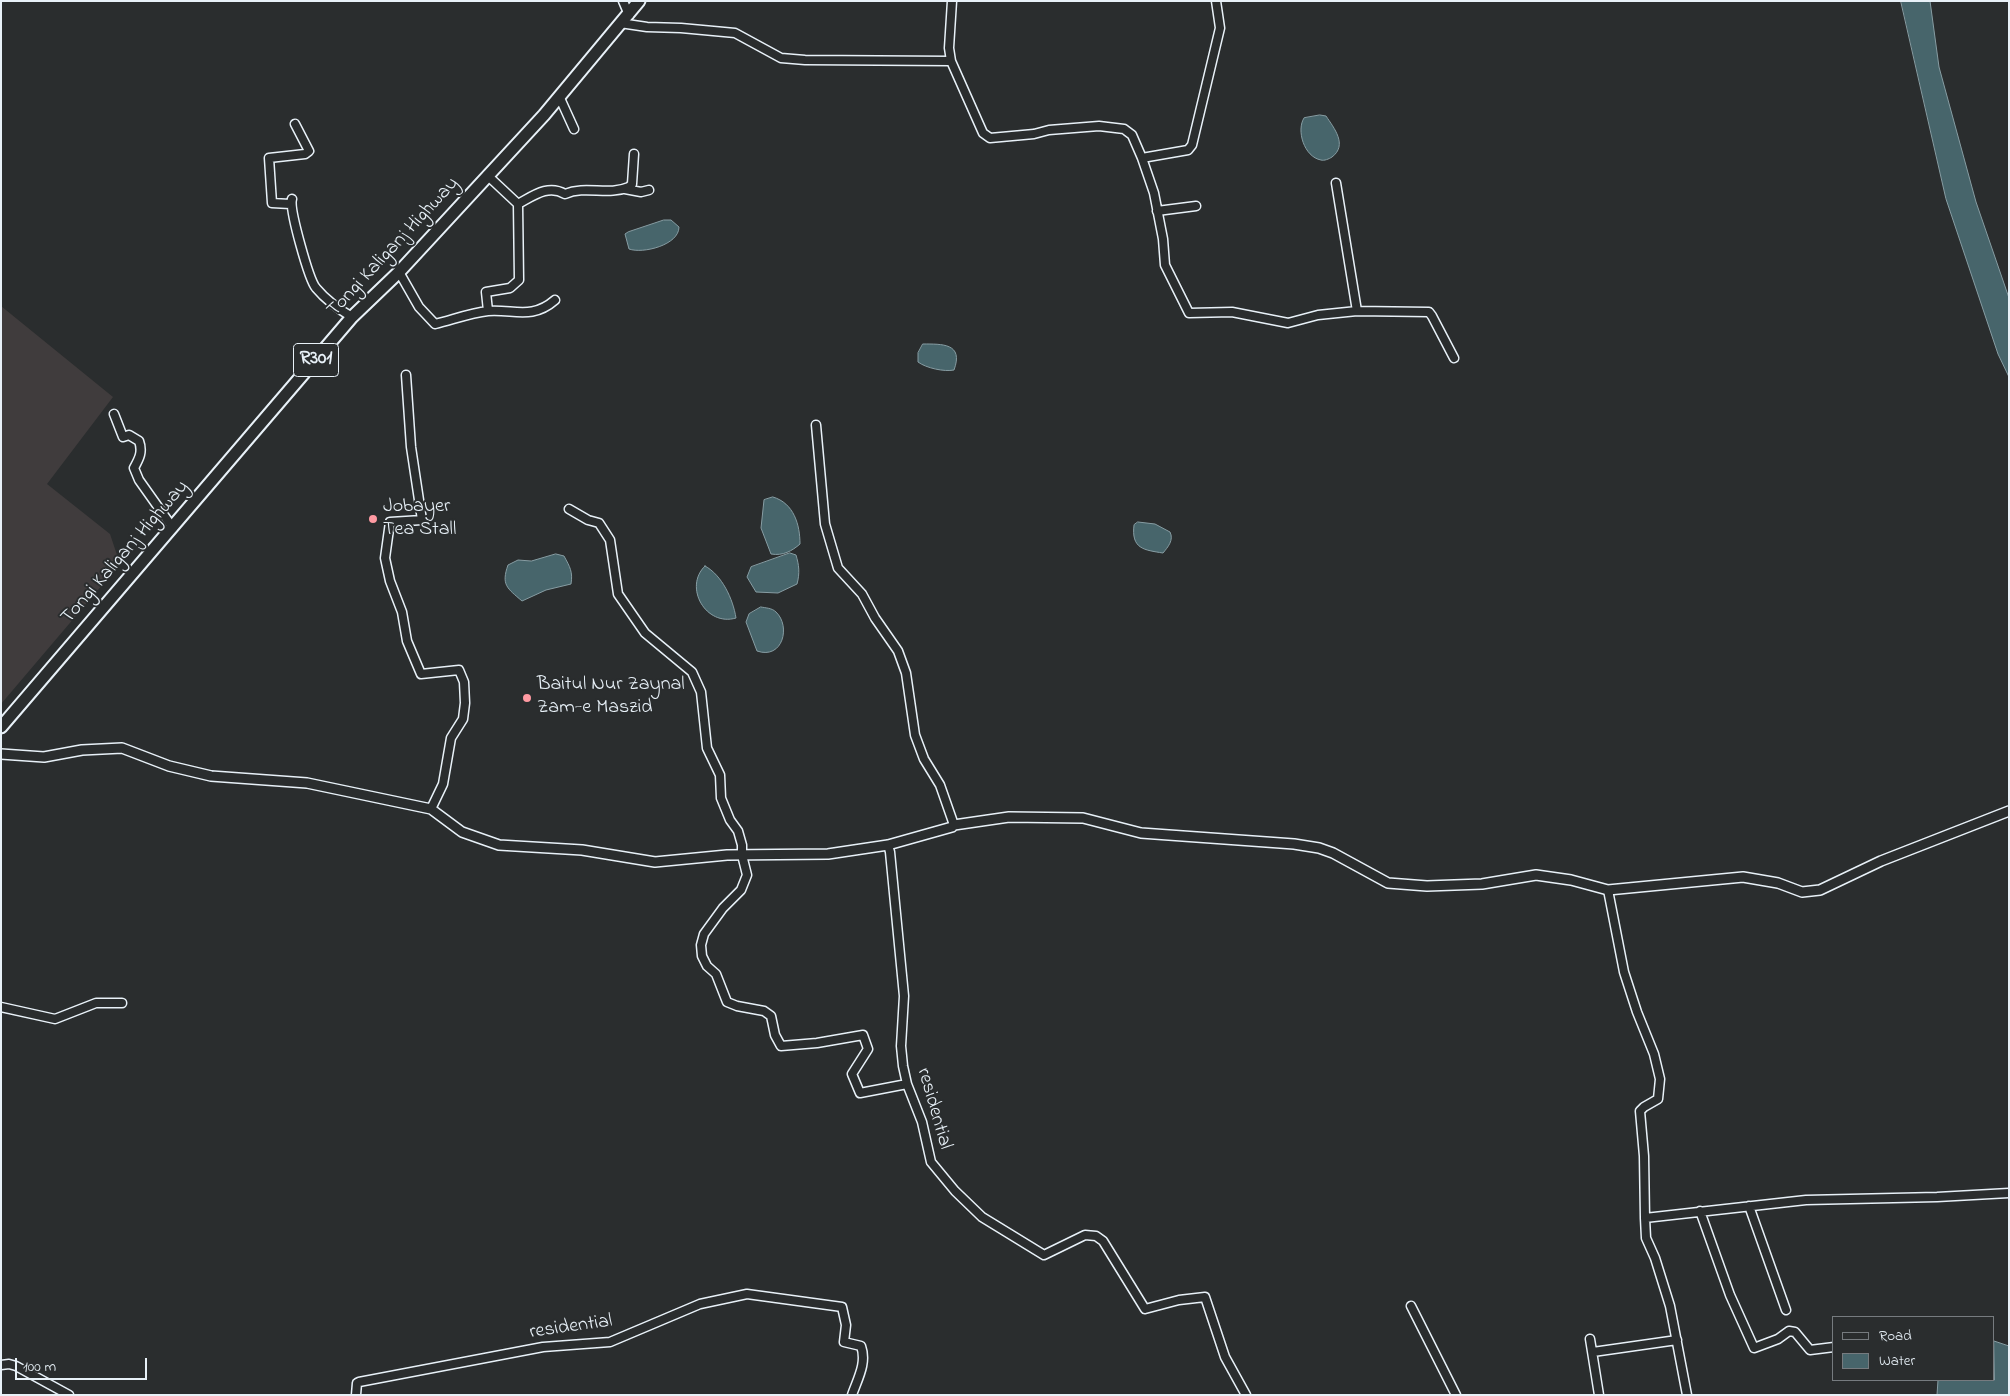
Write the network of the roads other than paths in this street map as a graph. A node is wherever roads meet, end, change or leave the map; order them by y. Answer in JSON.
{"nodes":[{"id":1,"x":623,"y":1,"type":"edge"},
{"id":2,"x":639,"y":1,"type":"edge"},
{"id":3,"x":952,"y":1,"type":"edge"},
{"id":4,"x":1216,"y":1,"type":"edge"},
{"id":5,"x":629,"y":14,"type":"junction"},
{"id":6,"x":620,"y":23,"type":"junction"},
{"id":7,"x":951,"y":61,"type":"junction"},
{"id":8,"x":559,"y":96,"type":"junction"},
{"id":9,"x":295,"y":124,"type":"dead end"},
{"id":10,"x":574,"y":129,"type":"dead end"},
{"id":11,"x":634,"y":154,"type":"dead end"},
{"id":12,"x":1142,"y":158,"type":"junction"},
{"id":13,"x":487,"y":175,"type":"junction"},
{"id":14,"x":1336,"y":183,"type":"dead end"},
{"id":15,"x":623,"y":190,"type":"junction"},
{"id":16,"x":648,"y":190,"type":"dead end"},
{"id":17,"x":518,"y":204,"type":"junction"},
{"id":18,"x":1196,"y":206,"type":"dead end"},
{"id":19,"x":1157,"y":211,"type":"junction"},
{"id":20,"x":399,"y":272,"type":"junction"},
{"id":21,"x":555,"y":300,"type":"dead end"},
{"id":22,"x":488,"y":311,"type":"junction"},
{"id":23,"x":1357,"y":311,"type":"junction"},
{"id":24,"x":352,"y":318,"type":"junction"},
{"id":25,"x":1454,"y":358,"type":"dead end"},
{"id":26,"x":406,"y":375,"type":"dead end"},
{"id":27,"x":114,"y":414,"type":"dead end"},
{"id":28,"x":816,"y":424,"type":"dead end"},
{"id":29,"x":569,"y":509,"type":"dead end"},
{"id":30,"x":173,"y":528,"type":"junction"},
{"id":31,"x":1,"y":727,"type":"edge"},
{"id":32,"x":1,"y":754,"type":"edge"},
{"id":33,"x":431,"y":809,"type":"junction"},
{"id":34,"x":2009,"y":811,"type":"edge"},
{"id":35,"x":954,"y":825,"type":"junction"},
{"id":36,"x":888,"y":845,"type":"junction"},
{"id":37,"x":742,"y":855,"type":"junction"},
{"id":38,"x":1608,"y":890,"type":"junction"},
{"id":39,"x":122,"y":1003,"type":"dead end"},
{"id":40,"x":1,"y":1007,"type":"edge"},
{"id":41,"x":907,"y":1084,"type":"junction"},
{"id":42,"x":2009,"y":1192,"type":"edge"},
{"id":43,"x":1749,"y":1206,"type":"junction"},
{"id":44,"x":1700,"y":1211,"type":"junction"},
{"id":45,"x":1645,"y":1218,"type":"junction"},
{"id":46,"x":1411,"y":1306,"type":"dead end"},
{"id":47,"x":1786,"y":1310,"type":"dead end"},
{"id":48,"x":1590,"y":1339,"type":"dead end"},
{"id":49,"x":1677,"y":1340,"type":"junction"},
{"id":50,"x":1832,"y":1347,"type":"edge"},
{"id":51,"x":1593,"y":1352,"type":"junction"},
{"id":52,"x":1,"y":1365,"type":"edge"},
{"id":53,"x":69,"y":1395,"type":"edge"},
{"id":54,"x":356,"y":1395,"type":"edge"},
{"id":55,"x":852,"y":1395,"type":"edge"},
{"id":56,"x":1246,"y":1395,"type":"edge"},
{"id":57,"x":1456,"y":1395,"type":"edge"},
{"id":58,"x":1598,"y":1395,"type":"edge"},
{"id":59,"x":1687,"y":1395,"type":"edge"}],
"edges":[{"from":1,"to":5,"type":"street"},
{"from":2,"to":5,"type":"main road","name":"Tongi Kaliganj Highway","number":"R301"},
{"from":3,"to":7,"type":"street"},
{"from":4,"to":12,"type":"street"},
{"from":5,"to":6,"type":"main road","name":"Tongi Kaliganj Highway","number":"R301"},
{"from":6,"to":7,"type":"street"},
{"from":6,"to":8,"type":"main road","name":"Tongi Kaliganj Highway","number":"R301"},
{"from":7,"to":12,"type":"street"},
{"from":8,"to":10,"type":"street"},
{"from":8,"to":13,"type":"main road","name":"Tongi Kaliganj Highway","number":"R301"},
{"from":9,"to":24,"type":"street"},
{"from":11,"to":15,"type":"street"},
{"from":12,"to":19,"type":"street"},
{"from":13,"to":17,"type":"street"},
{"from":13,"to":20,"type":"main road","name":"Tongi Kaliganj Highway","number":"R301"},
{"from":14,"to":23,"type":"street"},
{"from":15,"to":16,"type":"street"},
{"from":15,"to":17,"type":"street"},
{"from":17,"to":22,"type":"street"},
{"from":18,"to":19,"type":"street"},
{"from":19,"to":23,"type":"street"},
{"from":20,"to":22,"type":"street"},
{"from":20,"to":24,"type":"main road","name":"Tongi Kaliganj Highway","number":"R301"},
{"from":21,"to":22,"type":"street"},
{"from":23,"to":25,"type":"street"},
{"from":24,"to":30,"type":"main road","name":"Tongi Kaliganj Highway","number":"R301"},
{"from":26,"to":33,"type":"street"},
{"from":27,"to":30,"type":"street"},
{"from":28,"to":35,"type":"street"},
{"from":29,"to":37,"type":"street"},
{"from":30,"to":31,"type":"main road","name":"Tongi Kaliganj Highway","number":"R301"},
{"from":32,"to":33,"type":"street"},
{"from":33,"to":37,"type":"street"},
{"from":34,"to":38,"type":"street"},
{"from":35,"to":36,"type":"street"},
{"from":35,"to":38,"type":"street"},
{"from":36,"to":37,"type":"street"},
{"from":36,"to":41,"type":"street","name":"residential"},
{"from":37,"to":41,"type":"street"},
{"from":38,"to":45,"type":"street"},
{"from":39,"to":40,"type":"street"},
{"from":41,"to":56,"type":"street","name":"residential"},
{"from":42,"to":43,"type":"street"},
{"from":43,"to":44,"type":"street"},
{"from":43,"to":47,"type":"street"},
{"from":44,"to":45,"type":"street"},
{"from":44,"to":50,"type":"street"},
{"from":45,"to":49,"type":"street"},
{"from":46,"to":57,"type":"street"},
{"from":48,"to":51,"type":"street"},
{"from":49,"to":51,"type":"street"},
{"from":49,"to":59,"type":"street"},
{"from":51,"to":58,"type":"street"},
{"from":52,"to":53,"type":"street"},
{"from":54,"to":55,"type":"street","name":"residential"}]}
